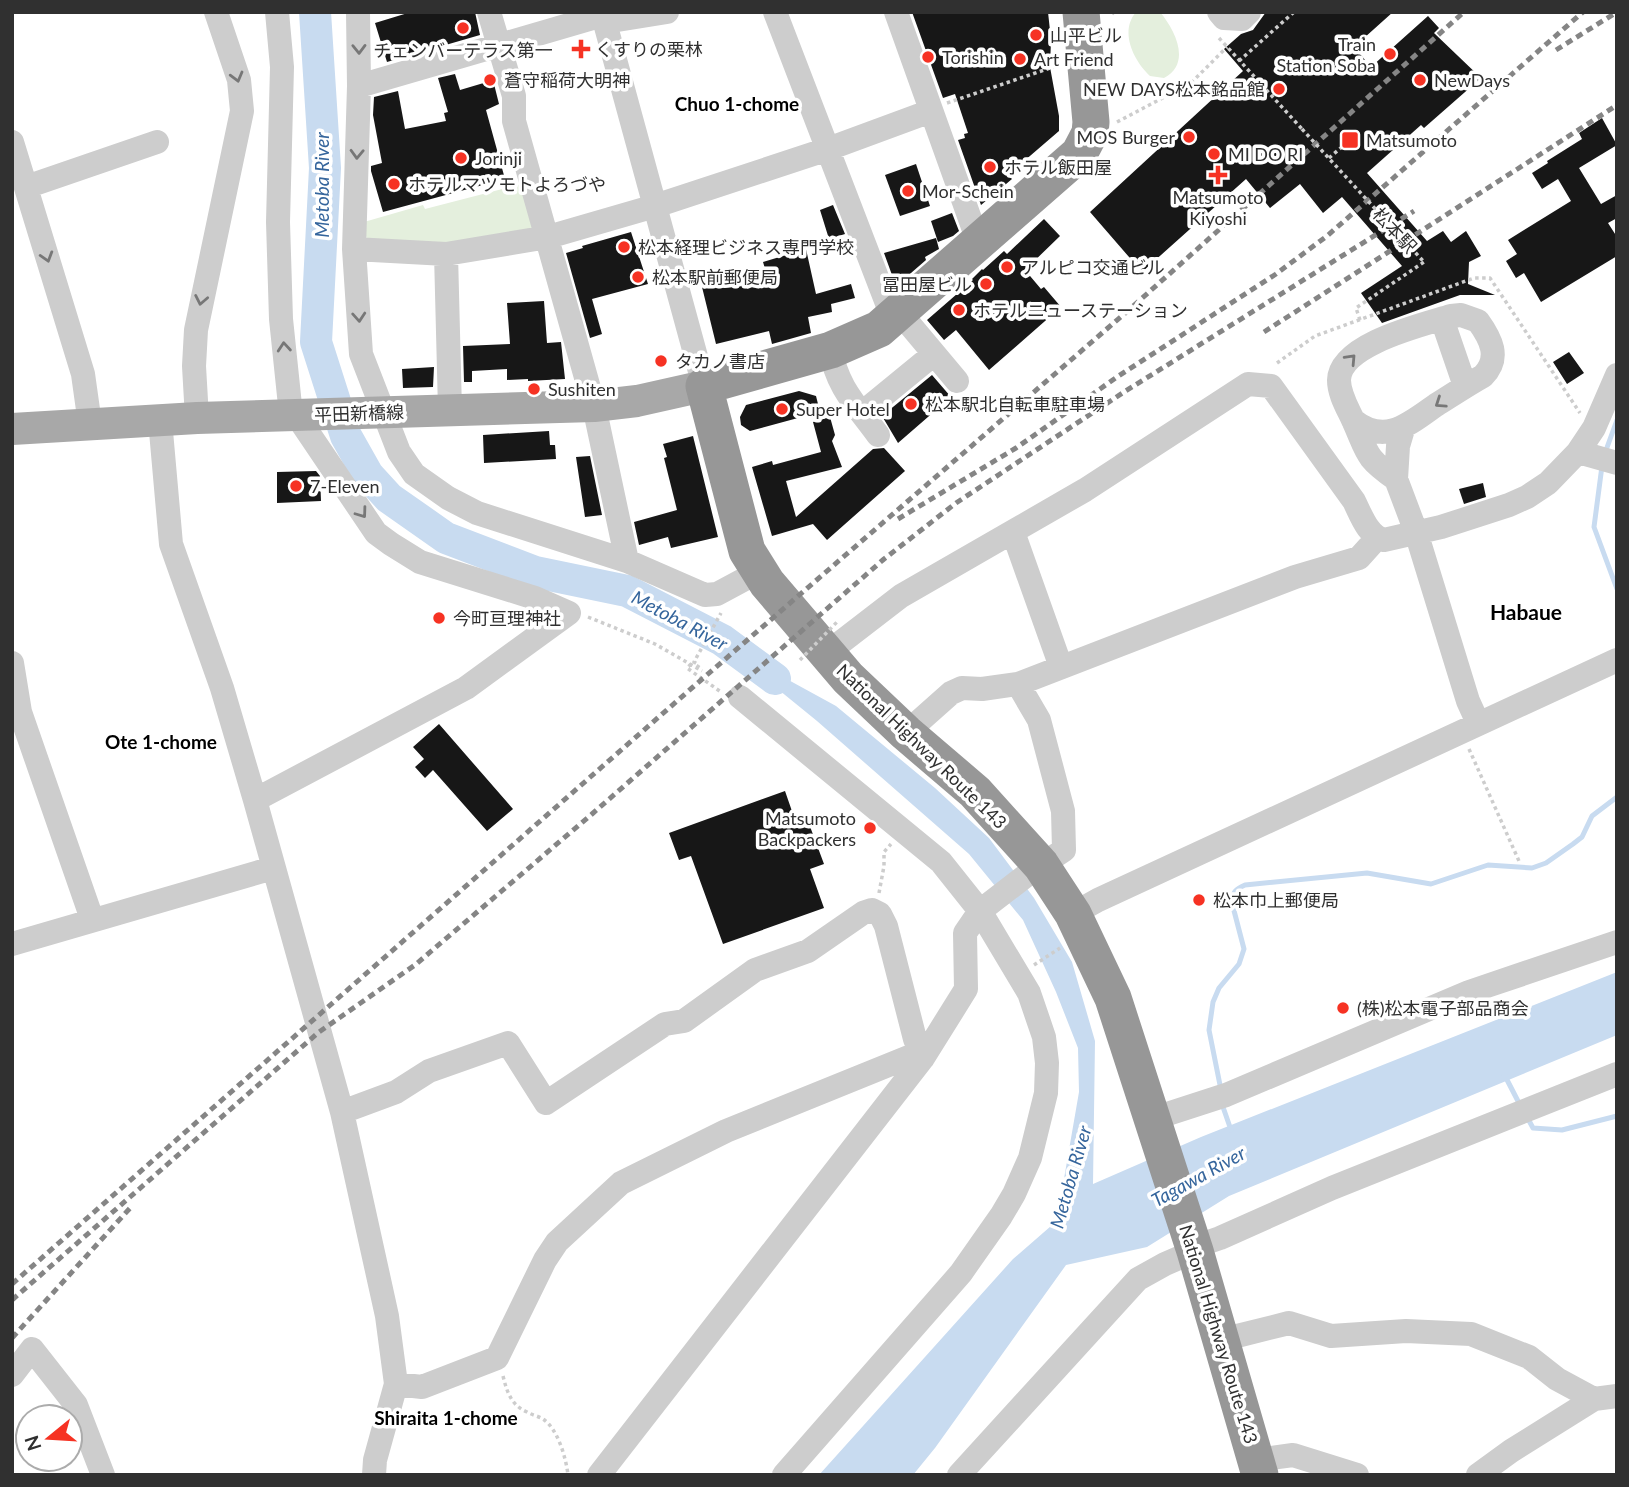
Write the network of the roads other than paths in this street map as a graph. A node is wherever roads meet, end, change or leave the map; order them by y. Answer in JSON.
{"nodes":[{"id":1,"x":216,"y":12,"type":"edge"},
{"id":2,"x":276,"y":12,"type":"edge"},
{"id":3,"x":358,"y":12,"type":"edge"},
{"id":4,"x":489,"y":12,"type":"edge"},
{"id":5,"x":667,"y":12,"type":"edge"},
{"id":6,"x":775,"y":12,"type":"edge"},
{"id":7,"x":896,"y":12,"type":"edge"},
{"id":8,"x":1219,"y":12,"type":"edge"},
{"id":9,"x":1249,"y":12,"type":"edge"},
{"id":10,"x":1102,"y":13,"type":"edge"},
{"id":11,"x":603,"y":16,"type":"edge"},
{"id":12,"x":498,"y":46,"type":"junction"},
{"id":13,"x":359,"y":86,"type":"junction"},
{"id":14,"x":931,"y":110,"type":"junction"},
{"id":15,"x":12,"y":142,"type":"edge"},
{"id":16,"x":157,"y":142,"type":"dead end"},
{"id":17,"x":828,"y":149,"type":"junction"},
{"id":18,"x":22,"y":193,"type":"edge"},
{"id":19,"x":655,"y":206,"type":"junction"},
{"id":20,"x":548,"y":237,"type":"junction"},
{"id":21,"x":979,"y":244,"type":"junction"},
{"id":22,"x":354,"y":249,"type":"junction"},
{"id":23,"x":446,"y":254,"type":"junction"},
{"id":24,"x":897,"y":316,"type":"junction"},
{"id":25,"x":1442,"y":319,"type":"junction"},
{"id":26,"x":831,"y":350,"type":"junction"},
{"id":27,"x":934,"y":354,"type":"junction"},
{"id":28,"x":1617,"y":375,"type":"edge"},
{"id":29,"x":953,"y":380,"type":"dead end"},
{"id":30,"x":704,"y":386,"type":"junction"},
{"id":31,"x":1465,"y":386,"type":"junction"},
{"id":32,"x":594,"y":406,"type":"junction"},
{"id":33,"x":450,"y":410,"type":"junction"},
{"id":34,"x":375,"y":412,"type":"junction"},
{"id":35,"x":862,"y":413,"type":"junction"},
{"id":36,"x":299,"y":415,"type":"junction"},
{"id":37,"x":197,"y":418,"type":"junction"},
{"id":38,"x":160,"y":420,"type":"junction"},
{"id":39,"x":1353,"y":420,"type":"junction"},
{"id":40,"x":90,"y":424,"type":"junction"},
{"id":41,"x":12,"y":429,"type":"edge"},
{"id":42,"x":1403,"y":429,"type":"junction"},
{"id":43,"x":878,"y":435,"type":"dead end"},
{"id":44,"x":1600,"y":459,"type":"edge"},
{"id":45,"x":1396,"y":479,"type":"junction"},
{"id":46,"x":1013,"y":532,"type":"junction"},
{"id":47,"x":1416,"y":532,"type":"junction"},
{"id":48,"x":1377,"y":538,"type":"junction"},
{"id":49,"x":627,"y":561,"type":"junction"},
{"id":50,"x":758,"y":572,"type":"junction"},
{"id":51,"x":822,"y":645,"type":"junction"},
{"id":52,"x":1617,"y":660,"type":"edge"},
{"id":53,"x":12,"y":663,"type":"edge"},
{"id":54,"x":1061,"y":667,"type":"junction"},
{"id":55,"x":1018,"y":684,"type":"junction"},
{"id":56,"x":740,"y":697,"type":"road end"},
{"id":57,"x":16,"y":713,"type":"edge"},
{"id":58,"x":1478,"y":723,"type":"junction"},
{"id":59,"x":906,"y":733,"type":"junction"},
{"id":60,"x":255,"y":800,"type":"junction"},
{"id":61,"x":273,"y":868,"type":"junction"},
{"id":62,"x":1035,"y":870,"type":"junction"},
{"id":63,"x":984,"y":906,"type":"junction"},
{"id":64,"x":92,"y":919,"type":"junction"},
{"id":65,"x":1071,"y":929,"type":"junction"},
{"id":66,"x":1617,"y":942,"type":"edge"},
{"id":67,"x":12,"y":944,"type":"edge"},
{"id":68,"x":923,"y":1058,"type":"junction"},
{"id":69,"x":1617,"y":1074,"type":"edge"},
{"id":70,"x":342,"y":1112,"type":"junction"},
{"id":71,"x":1154,"y":1123,"type":"junction"},
{"id":72,"x":1194,"y":1247,"type":"junction"},
{"id":73,"x":1221,"y":1340,"type":"junction"},
{"id":74,"x":12,"y":1375,"type":"edge"},
{"id":75,"x":396,"y":1384,"type":"junction"},
{"id":76,"x":1606,"y":1397,"type":"edge"},
{"id":77,"x":1258,"y":1467,"type":"edge"},
{"id":78,"x":103,"y":1475,"type":"edge"},
{"id":79,"x":374,"y":1475,"type":"edge"},
{"id":80,"x":599,"y":1475,"type":"edge"},
{"id":81,"x":784,"y":1475,"type":"edge"},
{"id":82,"x":959,"y":1475,"type":"edge"},
{"id":83,"x":1357,"y":1475,"type":"edge"},
{"id":84,"x":1478,"y":1475,"type":"edge"}],
"edges":[{"from":1,"to":37,"type":"street","one_way":true},
{"from":36,"to":2,"type":"street","one_way":true},
{"from":3,"to":13,"type":"street","one_way":true},
{"from":4,"to":12,"type":"street"},
{"from":5,"to":11,"type":"street"},
{"from":6,"to":17,"type":"street"},
{"from":7,"to":14,"type":"street"},
{"from":8,"to":9,"type":"street"},
{"from":10,"to":21,"type":"highway"},
{"from":11,"to":12,"type":"street"},
{"from":11,"to":19,"type":"street"},
{"from":12,"to":13,"type":"street"},
{"from":12,"to":20,"type":"street"},
{"from":13,"to":22,"type":"street","one_way":true},
{"from":14,"to":17,"type":"street"},
{"from":14,"to":21,"type":"street"},
{"from":15,"to":18,"type":"street"},
{"from":16,"to":18,"type":"street"},
{"from":17,"to":19,"type":"street"},
{"from":17,"to":24,"type":"street"},
{"from":18,"to":40,"type":"street","one_way":true},
{"from":19,"to":20,"type":"street"},
{"from":19,"to":30,"type":"street"},
{"from":20,"to":23,"type":"street"},
{"from":20,"to":32,"type":"street"},
{"from":21,"to":24,"type":"highway"},
{"from":22,"to":23,"type":"street"},
{"from":22,"to":34,"type":"street","one_way":true},
{"from":23,"to":33,"type":"street"},
{"from":24,"to":26,"type":"highway"},
{"from":24,"to":27,"type":"street"},
{"from":25,"to":31,"type":"street"},
{"from":25,"to":31,"type":"street"},
{"from":39,"to":25,"type":"street","one_way":true},
{"from":26,"to":30,"type":"highway"},
{"from":26,"to":35,"type":"street"},
{"from":27,"to":29,"type":"street"},
{"from":27,"to":35,"type":"street"},
{"from":28,"to":44,"type":"street"},
{"from":30,"to":32,"type":"main road","name":"平田新橋線"},
{"from":30,"to":50,"type":"highway","name":"National Highway Route 143"},
{"from":31,"to":42,"type":"street","one_way":true},
{"from":32,"to":33,"type":"main road","name":"平田新橋線"},
{"from":32,"to":49,"type":"street"},
{"from":33,"to":34,"type":"main road","name":"平田新橋線"},
{"from":34,"to":36,"type":"main road","name":"平田新橋線"},
{"from":34,"to":49,"type":"street"},
{"from":35,"to":43,"type":"street"},
{"from":36,"to":37,"type":"main road","name":"平田新橋線"},
{"from":36,"to":60,"type":"street","one_way":true},
{"from":37,"to":38,"type":"main road","name":"平田新橋線"},
{"from":38,"to":40,"type":"main road","name":"平田新橋線"},
{"from":38,"to":60,"type":"street"},
{"from":39,"to":42,"type":"street"},
{"from":39,"to":45,"type":"street"},
{"from":40,"to":41,"type":"main road","name":"平田新橋線"},
{"from":42,"to":45,"type":"street"},
{"from":44,"to":47,"type":"street"},
{"from":45,"to":47,"type":"street"},
{"from":46,"to":48,"type":"street"},
{"from":46,"to":51,"type":"street"},
{"from":46,"to":54,"type":"street"},
{"from":47,"to":48,"type":"street"},
{"from":47,"to":58,"type":"street"},
{"from":48,"to":54,"type":"street"},
{"from":49,"to":50,"type":"street"},
{"from":50,"to":51,"type":"highway","name":"National Highway Route 143"},
{"from":51,"to":59,"type":"highway","name":"National Highway Route 143"},
{"from":52,"to":58,"type":"street"},
{"from":53,"to":57,"type":"street"},
{"from":54,"to":55,"type":"street"},
{"from":55,"to":59,"type":"street"},
{"from":55,"to":62,"type":"street"},
{"from":56,"to":63,"type":"street"},
{"from":57,"to":64,"type":"street"},
{"from":58,"to":65,"type":"street"},
{"from":59,"to":62,"type":"highway","name":"National Highway Route 143"},
{"from":60,"to":61,"type":"street"},
{"from":61,"to":64,"type":"street"},
{"from":61,"to":70,"type":"street"},
{"from":62,"to":63,"type":"street"},
{"from":62,"to":65,"type":"highway","name":"National Highway Route 143"},
{"from":63,"to":68,"type":"street"},
{"from":63,"to":81,"type":"street"},
{"from":64,"to":67,"type":"street"},
{"from":65,"to":71,"type":"highway","name":"National Highway Route 143"},
{"from":66,"to":71,"type":"street"},
{"from":68,"to":70,"type":"street"},
{"from":68,"to":75,"type":"street"},
{"from":68,"to":80,"type":"street"},
{"from":69,"to":72,"type":"street"},
{"from":70,"to":75,"type":"street"},
{"from":71,"to":72,"type":"highway","name":"National Highway Route 143"},
{"from":72,"to":73,"type":"highway","name":"National Highway Route 143"},
{"from":72,"to":82,"type":"street"},
{"from":73,"to":76,"type":"street"},
{"from":73,"to":77,"type":"highway","name":"National Highway Route 143"},
{"from":74,"to":78,"type":"street"},
{"from":75,"to":79,"type":"street"},
{"from":76,"to":84,"type":"street"},
{"from":77,"to":83,"type":"street"}]}
